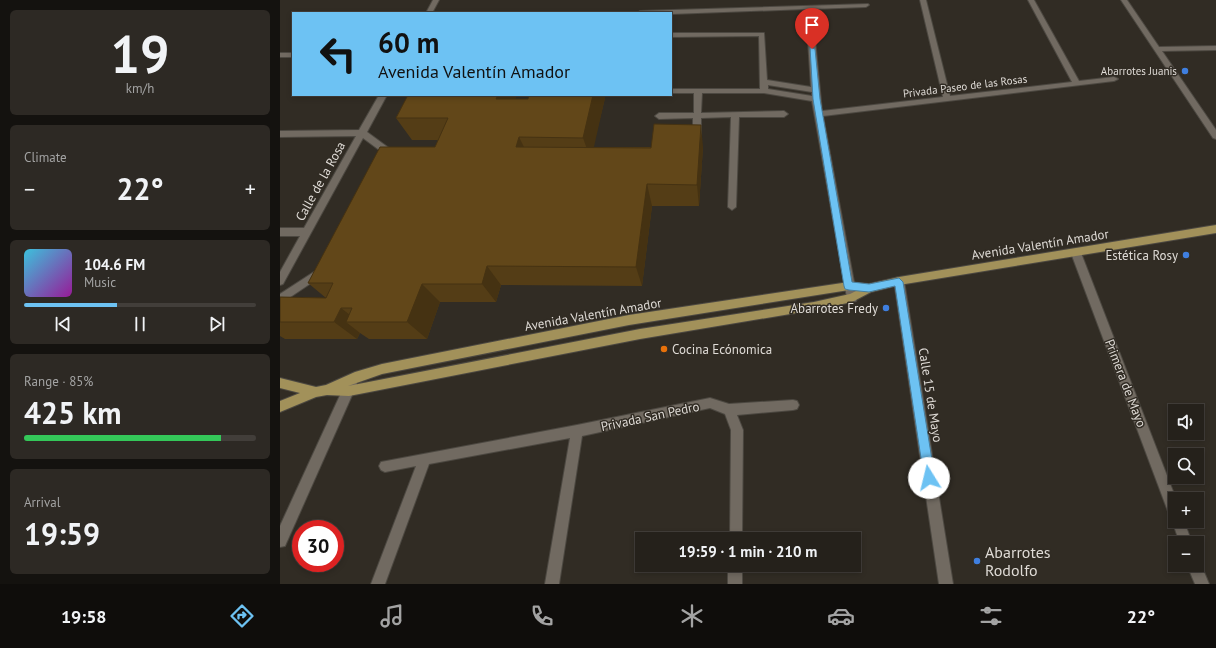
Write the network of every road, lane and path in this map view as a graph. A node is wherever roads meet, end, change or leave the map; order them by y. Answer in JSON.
{"nodes":[{"id":1,"x":436,"y":0,"type":"edge"},
{"id":2,"x":924,"y":0,"type":"edge"},
{"id":3,"x":1031,"y":0,"type":"edge"},
{"id":4,"x":1124,"y":0,"type":"edge"},
{"id":5,"x":866,"y":5,"type":"dead end"},
{"id":6,"x":809,"y":8,"type":"junction"},
{"id":7,"x":430,"y":12,"type":"edge"},
{"id":8,"x":672,"y":12,"type":"edge"},
{"id":9,"x":672,"y":35,"type":"edge"},
{"id":10,"x":1216,"y":48,"type":"edge"},
{"id":11,"x":1158,"y":49,"type":"junction"},
{"id":12,"x":280,"y":55,"type":"edge"},
{"id":13,"x":292,"y":55,"type":"edge"},
{"id":14,"x":1114,"y":79,"type":"dead end"},
{"id":15,"x":764,"y":82,"type":"junction"},
{"id":16,"x":1077,"y":83,"type":"junction"},
{"id":17,"x":815,"y":90,"type":"junction"},
{"id":18,"x":672,"y":91,"type":"edge"},
{"id":19,"x":698,"y":91,"type":"junction"},
{"id":20,"x":764,"y":91,"type":"junction"},
{"id":21,"x":382,"y":96,"type":"edge"},
{"id":22,"x":816,"y":99,"type":"junction"},
{"id":23,"x":947,"y":99,"type":"junction"},
{"id":24,"x":784,"y":114,"type":"dead end"},
{"id":25,"x":819,"y":114,"type":"junction"},
{"id":26,"x":698,"y":115,"type":"junction"},
{"id":27,"x":735,"y":115,"type":"junction"},
{"id":28,"x":658,"y":116,"type":"dead end"},
{"id":29,"x":1212,"y":123,"type":"edge"},
{"id":30,"x":362,"y":133,"type":"junction"},
{"id":31,"x":280,"y":134,"type":"edge"},
{"id":32,"x":1216,"y":136,"type":"edge"},
{"id":33,"x":697,"y":142,"type":"edge"},
{"id":34,"x":404,"y":154,"type":"edge"},
{"id":35,"x":732,"y":207,"type":"dead end"},
{"id":36,"x":1216,"y":229,"type":"edge"},
{"id":37,"x":280,"y":232,"type":"edge"},
{"id":38,"x":307,"y":232,"type":"junction"},
{"id":39,"x":1076,"y":253,"type":"junction"},
{"id":40,"x":330,"y":264,"type":"edge"},
{"id":41,"x":280,"y":280,"type":"edge"},
{"id":42,"x":899,"y":282,"type":"junction"},
{"id":43,"x":849,"y":286,"type":"junction"},
{"id":44,"x":869,"y":288,"type":"junction"},
{"id":45,"x":852,"y":298,"type":"junction"},
{"id":46,"x":280,"y":300,"type":"edge"},
{"id":47,"x":355,"y":377,"type":"junction"},
{"id":48,"x":280,"y":383,"type":"edge"},
{"id":49,"x":322,"y":391,"type":"junction"},
{"id":50,"x":349,"y":391,"type":"junction"},
{"id":51,"x":793,"y":405,"type":"dead end"},
{"id":52,"x":280,"y":407,"type":"edge"},
{"id":53,"x":729,"y":410,"type":"junction"},
{"id":54,"x":577,"y":431,"type":"junction"},
{"id":55,"x":425,"y":459,"type":"junction"},
{"id":56,"x":385,"y":466,"type":"dead end"},
{"id":57,"x":1168,"y":496,"type":"edge"},
{"id":58,"x":736,"y":532,"type":"edge"},
{"id":59,"x":280,"y":541,"type":"edge"},
{"id":60,"x":735,"y":572,"type":"edge"},
{"id":61,"x":1197,"y":572,"type":"edge"},
{"id":62,"x":378,"y":584,"type":"edge"},
{"id":63,"x":552,"y":584,"type":"edge"},
{"id":64,"x":735,"y":584,"type":"edge"},
{"id":65,"x":946,"y":584,"type":"edge"},
{"id":66,"x":1202,"y":584,"type":"edge"}],
"edges":[{"from":1,"to":7,"type":"street"},
{"from":2,"to":23,"type":"street"},
{"from":3,"to":16,"type":"street"},
{"from":4,"to":11,"type":"street"},
{"from":5,"to":6,"type":"street"},
{"from":6,"to":8,"type":"street"},
{"from":6,"to":17,"type":"street"},
{"from":9,"to":15,"type":"street"},
{"from":10,"to":11,"type":"street"},
{"from":11,"to":29,"type":"street"},
{"from":12,"to":13,"type":"street"},
{"from":14,"to":16,"type":"street","name":"Privada Paseo de las Rosas"},
{"from":15,"to":17,"type":"street"},
{"from":15,"to":20,"type":"street"},
{"from":16,"to":23,"type":"street","name":"Privada Paseo de las Rosas"},
{"from":17,"to":22,"type":"street"},
{"from":18,"to":19,"type":"street"},
{"from":19,"to":20,"type":"street"},
{"from":19,"to":26,"type":"street"},
{"from":20,"to":22,"type":"street"},
{"from":21,"to":30,"type":"street","name":"Calle de la Rosa"},
{"from":22,"to":25,"type":"street"},
{"from":23,"to":25,"type":"street","name":"Privada Paseo de las Rosas"},
{"from":24,"to":27,"type":"street"},
{"from":25,"to":43,"type":"street"},
{"from":26,"to":27,"type":"street"},
{"from":26,"to":28,"type":"street"},
{"from":26,"to":33,"type":"street"},
{"from":27,"to":35,"type":"street"},
{"from":29,"to":32,"type":"street"},
{"from":30,"to":31,"type":"street"},
{"from":30,"to":34,"type":"street"},
{"from":30,"to":38,"type":"street","name":"Calle de la Rosa"},
{"from":36,"to":39,"type":"main road","name":"Avenida Valentín Amador"},
{"from":37,"to":38,"type":"street"},
{"from":38,"to":41,"type":"street","name":"Calle de la Rosa"},
{"from":39,"to":42,"type":"main road","name":"Avenida Valentín Amador"},
{"from":39,"to":57,"type":"street","name":"Primera de Mayo"},
{"from":40,"to":46,"type":"street"},
{"from":42,"to":44,"type":"main road","name":"Avenida Valentín Amador"},
{"from":42,"to":65,"type":"street","name":"Calle 15 de Mayo"},
{"from":43,"to":44,"type":"main road","name":"Avenida Valentín Amador"},
{"from":43,"to":45,"type":"street"},
{"from":43,"to":47,"type":"main road","name":"Avenida Valentín Amador"},
{"from":44,"to":45,"type":"main road","name":"Avenida Valentín Amador"},
{"from":45,"to":50,"type":"main road","name":"Avenida Valentín Amador"},
{"from":47,"to":49,"type":"main road","name":"Avenida Valentín Amador"},
{"from":47,"to":50,"type":"street"},
{"from":48,"to":49,"type":"main road"},
{"from":49,"to":50,"type":"main road","name":"Avenida Valentín Amador"},
{"from":49,"to":52,"type":"main road","name":"Avenida Valentín Amador"},
{"from":50,"to":59,"type":"street"},
{"from":51,"to":53,"type":"street","name":"Privada San Pedro"},
{"from":53,"to":54,"type":"street","name":"Privada San Pedro"},
{"from":53,"to":58,"type":"street"},
{"from":54,"to":55,"type":"street","name":"Privada San Pedro"},
{"from":54,"to":63,"type":"street"},
{"from":55,"to":56,"type":"street","name":"Privada San Pedro"},
{"from":55,"to":62,"type":"street"},
{"from":60,"to":64,"type":"street"},
{"from":61,"to":66,"type":"street"}]}
